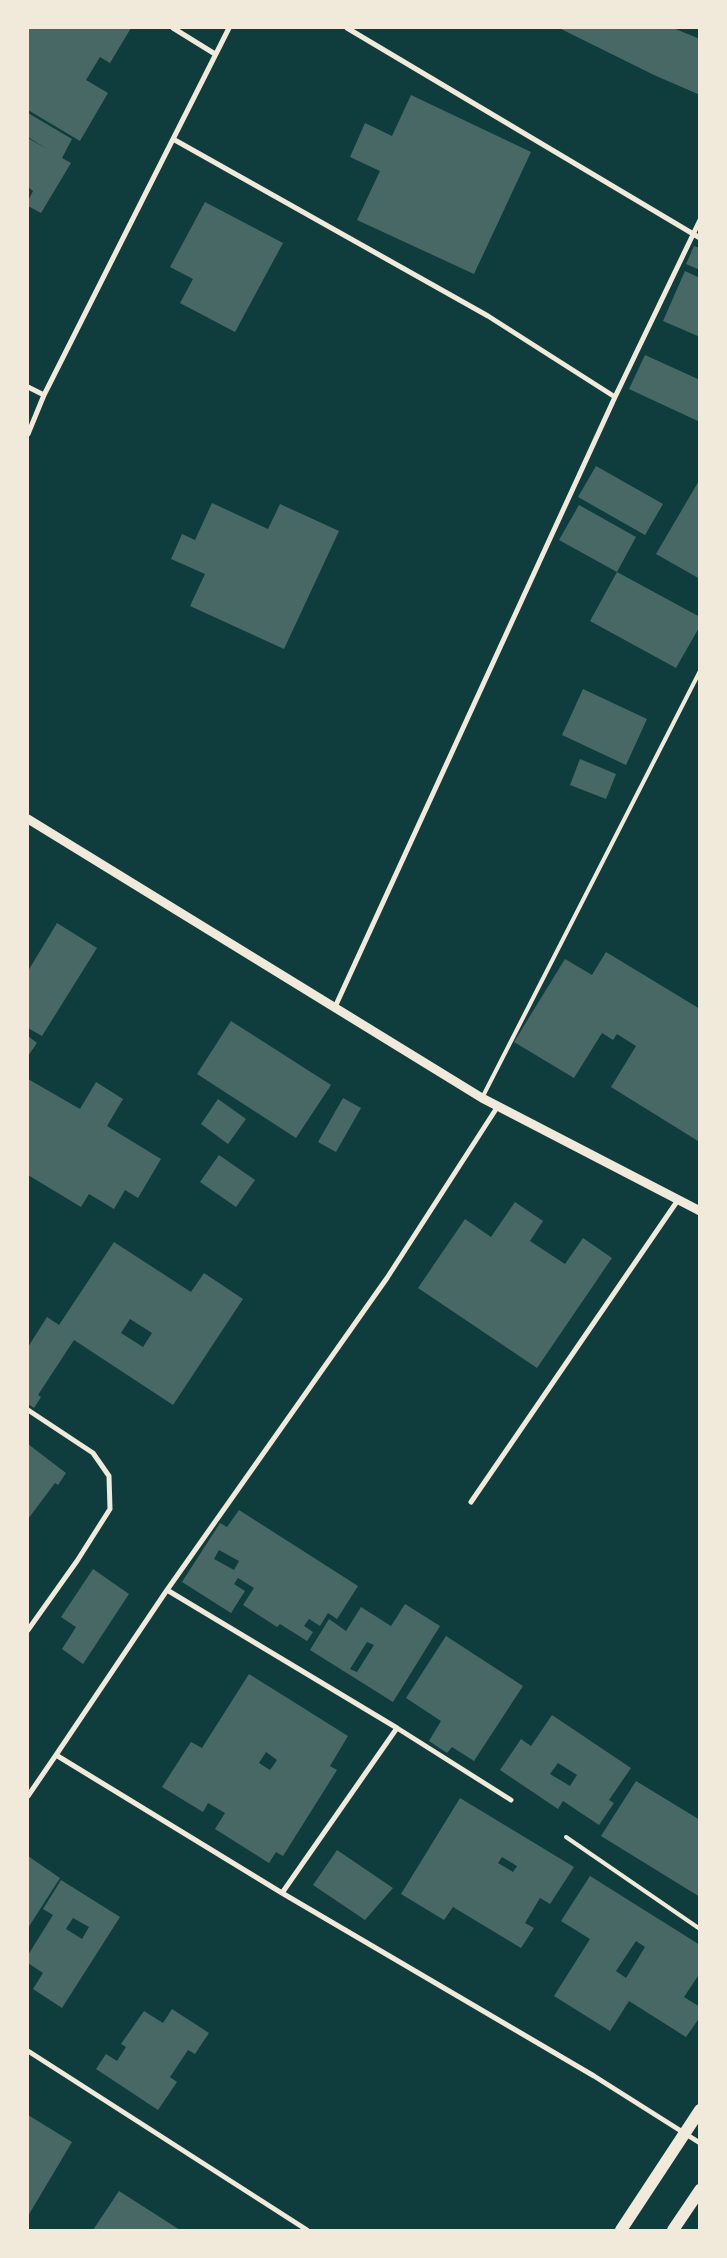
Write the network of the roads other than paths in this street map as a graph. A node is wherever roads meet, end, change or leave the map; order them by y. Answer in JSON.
{"nodes":[{"id":1,"x":173,"y":28,"type":"edge"},
{"id":2,"x":229,"y":28,"type":"edge"},
{"id":3,"x":347,"y":28,"type":"edge"},
{"id":4,"x":215,"y":54,"type":"junction"},
{"id":5,"x":173,"y":139,"type":"junction"},
{"id":6,"x":700,"y":220,"type":"edge"},
{"id":7,"x":693,"y":235,"type":"junction"},
{"id":8,"x":700,"y":238,"type":"edge"},
{"id":9,"x":28,"y":387,"type":"edge"},
{"id":10,"x":44,"y":395,"type":"junction"},
{"id":11,"x":616,"y":397,"type":"junction"},
{"id":12,"x":28,"y":434,"type":"edge"},
{"id":13,"x":700,"y":670,"type":"edge"},
{"id":14,"x":28,"y":819,"type":"edge"},
{"id":15,"x":335,"y":1007,"type":"junction"},
{"id":16,"x":482,"y":1098,"type":"junction"},
{"id":17,"x":498,"y":1106,"type":"junction"},
{"id":18,"x":678,"y":1200,"type":"junction"},
{"id":19,"x":700,"y":1211,"type":"edge"},
{"id":20,"x":28,"y":1410,"type":"edge"},
{"id":21,"x":471,"y":1502,"type":"dead end"},
{"id":22,"x":168,"y":1590,"type":"junction"},
{"id":23,"x":28,"y":1630,"type":"edge"},
{"id":24,"x":398,"y":1728,"type":"junction"},
{"id":25,"x":56,"y":1755,"type":"junction"},
{"id":26,"x":28,"y":1796,"type":"edge"},
{"id":27,"x":511,"y":1800,"type":"dead end"},
{"id":28,"x":566,"y":1836,"type":"dead end"},
{"id":29,"x":282,"y":1893,"type":"junction"},
{"id":30,"x":700,"y":1929,"type":"edge"},
{"id":31,"x":28,"y":2051,"type":"edge"},
{"id":32,"x":700,"y":2110,"type":"edge"},
{"id":33,"x":684,"y":2133,"type":"junction"},
{"id":34,"x":700,"y":2143,"type":"edge"},
{"id":35,"x":700,"y":2190,"type":"edge"},
{"id":36,"x":307,"y":2230,"type":"edge"},
{"id":37,"x":621,"y":2230,"type":"edge"},
{"id":38,"x":673,"y":2230,"type":"edge"}],
"edges":[{"from":1,"to":4,"type":"street"},
{"from":2,"to":4,"type":"street"},
{"from":3,"to":7,"type":"street"},
{"from":4,"to":5,"type":"street"},
{"from":5,"to":10,"type":"street"},
{"from":5,"to":11,"type":"street"},
{"from":6,"to":7,"type":"street"},
{"from":7,"to":8,"type":"street"},
{"from":7,"to":11,"type":"street"},
{"from":9,"to":10,"type":"street"},
{"from":10,"to":12,"type":"street"},
{"from":11,"to":15,"type":"street"},
{"from":13,"to":16,"type":"lane"},
{"from":14,"to":15,"type":"street"},
{"from":15,"to":16,"type":"street"},
{"from":16,"to":17,"type":"street"},
{"from":17,"to":18,"type":"street"},
{"from":17,"to":22,"type":"street"},
{"from":18,"to":19,"type":"street"},
{"from":18,"to":21,"type":"street"},
{"from":20,"to":23,"type":"street"},
{"from":22,"to":24,"type":"street"},
{"from":22,"to":25,"type":"street"},
{"from":24,"to":27,"type":"street"},
{"from":24,"to":29,"type":"street"},
{"from":25,"to":26,"type":"street"},
{"from":25,"to":29,"type":"street"},
{"from":28,"to":30,"type":"lane"},
{"from":29,"to":33,"type":"street"},
{"from":31,"to":36,"type":"street"},
{"from":32,"to":33,"type":"main road"},
{"from":33,"to":34,"type":"street"},
{"from":33,"to":37,"type":"main road"},
{"from":35,"to":38,"type":"main road"}]}
